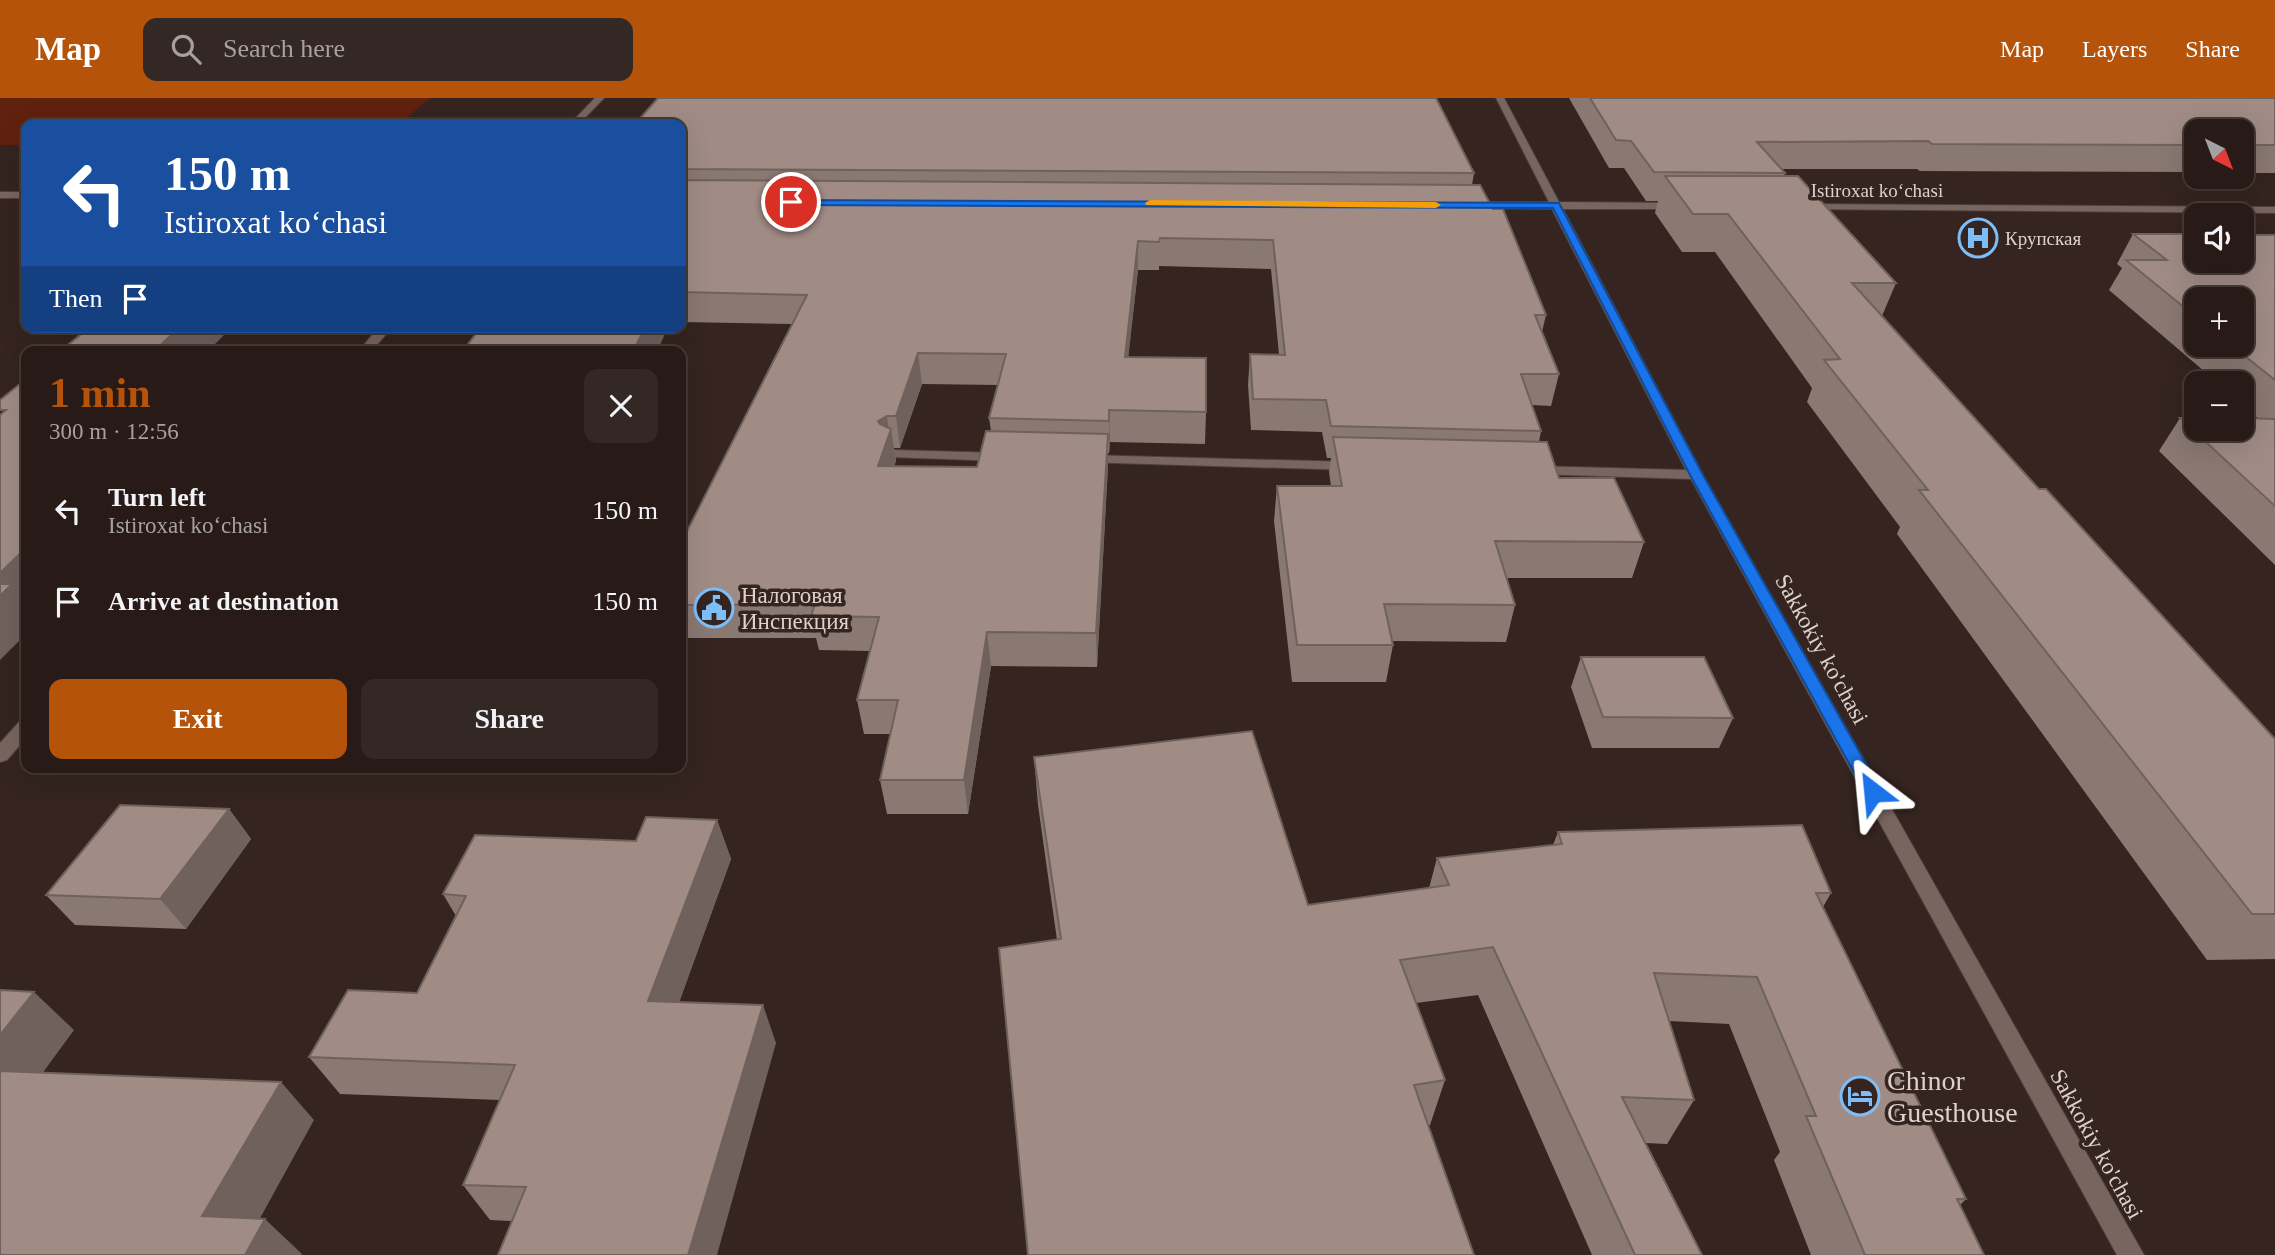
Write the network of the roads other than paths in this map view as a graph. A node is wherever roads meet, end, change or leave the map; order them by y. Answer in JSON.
{"nodes":[{"id":1,"x":600,"y":98,"type":"edge"},
{"id":2,"x":1500,"y":98,"type":"edge"},
{"id":3,"x":579,"y":119,"type":"edge"},
{"id":4,"x":0,"y":195,"type":"edge"},
{"id":5,"x":21,"y":195,"type":"edge"},
{"id":6,"x":1458,"y":205,"type":"edge"},
{"id":7,"x":1556,"y":205,"type":"junction"},
{"id":8,"x":1694,"y":206,"type":"edge"},
{"id":9,"x":1791,"y":207,"type":"edge"},
{"id":10,"x":2275,"y":210,"type":"edge"},
{"id":11,"x":893,"y":454,"type":"edge"},
{"id":12,"x":1018,"y":457,"type":"edge"},
{"id":13,"x":1073,"y":458,"type":"edge"},
{"id":14,"x":1364,"y":466,"type":"edge"},
{"id":15,"x":1517,"y":470,"type":"edge"},
{"id":16,"x":1696,"y":475,"type":"junction"},
{"id":17,"x":21,"y":732,"type":"edge"},
{"id":18,"x":0,"y":755,"type":"edge"},
{"id":19,"x":2131,"y":1255,"type":"edge"}],
"edges":[{"from":1,"to":3,"type":"street"},
{"from":2,"to":7,"type":"street","name":"Sakkokiy ko'chasi"},
{"from":4,"to":5,"type":"street"},
{"from":6,"to":7,"type":"street"},
{"from":7,"to":8,"type":"street"},
{"from":7,"to":16,"type":"street","name":"Sakkokiy ko'chasi"},
{"from":9,"to":10,"type":"street","name":"Istiroxat koʻchasi"},
{"from":11,"to":12,"type":"street"},
{"from":13,"to":14,"type":"street"},
{"from":15,"to":16,"type":"street"},
{"from":16,"to":19,"type":"street","name":"Sakkokiy ko'chasi"},
{"from":17,"to":18,"type":"street"}]}
